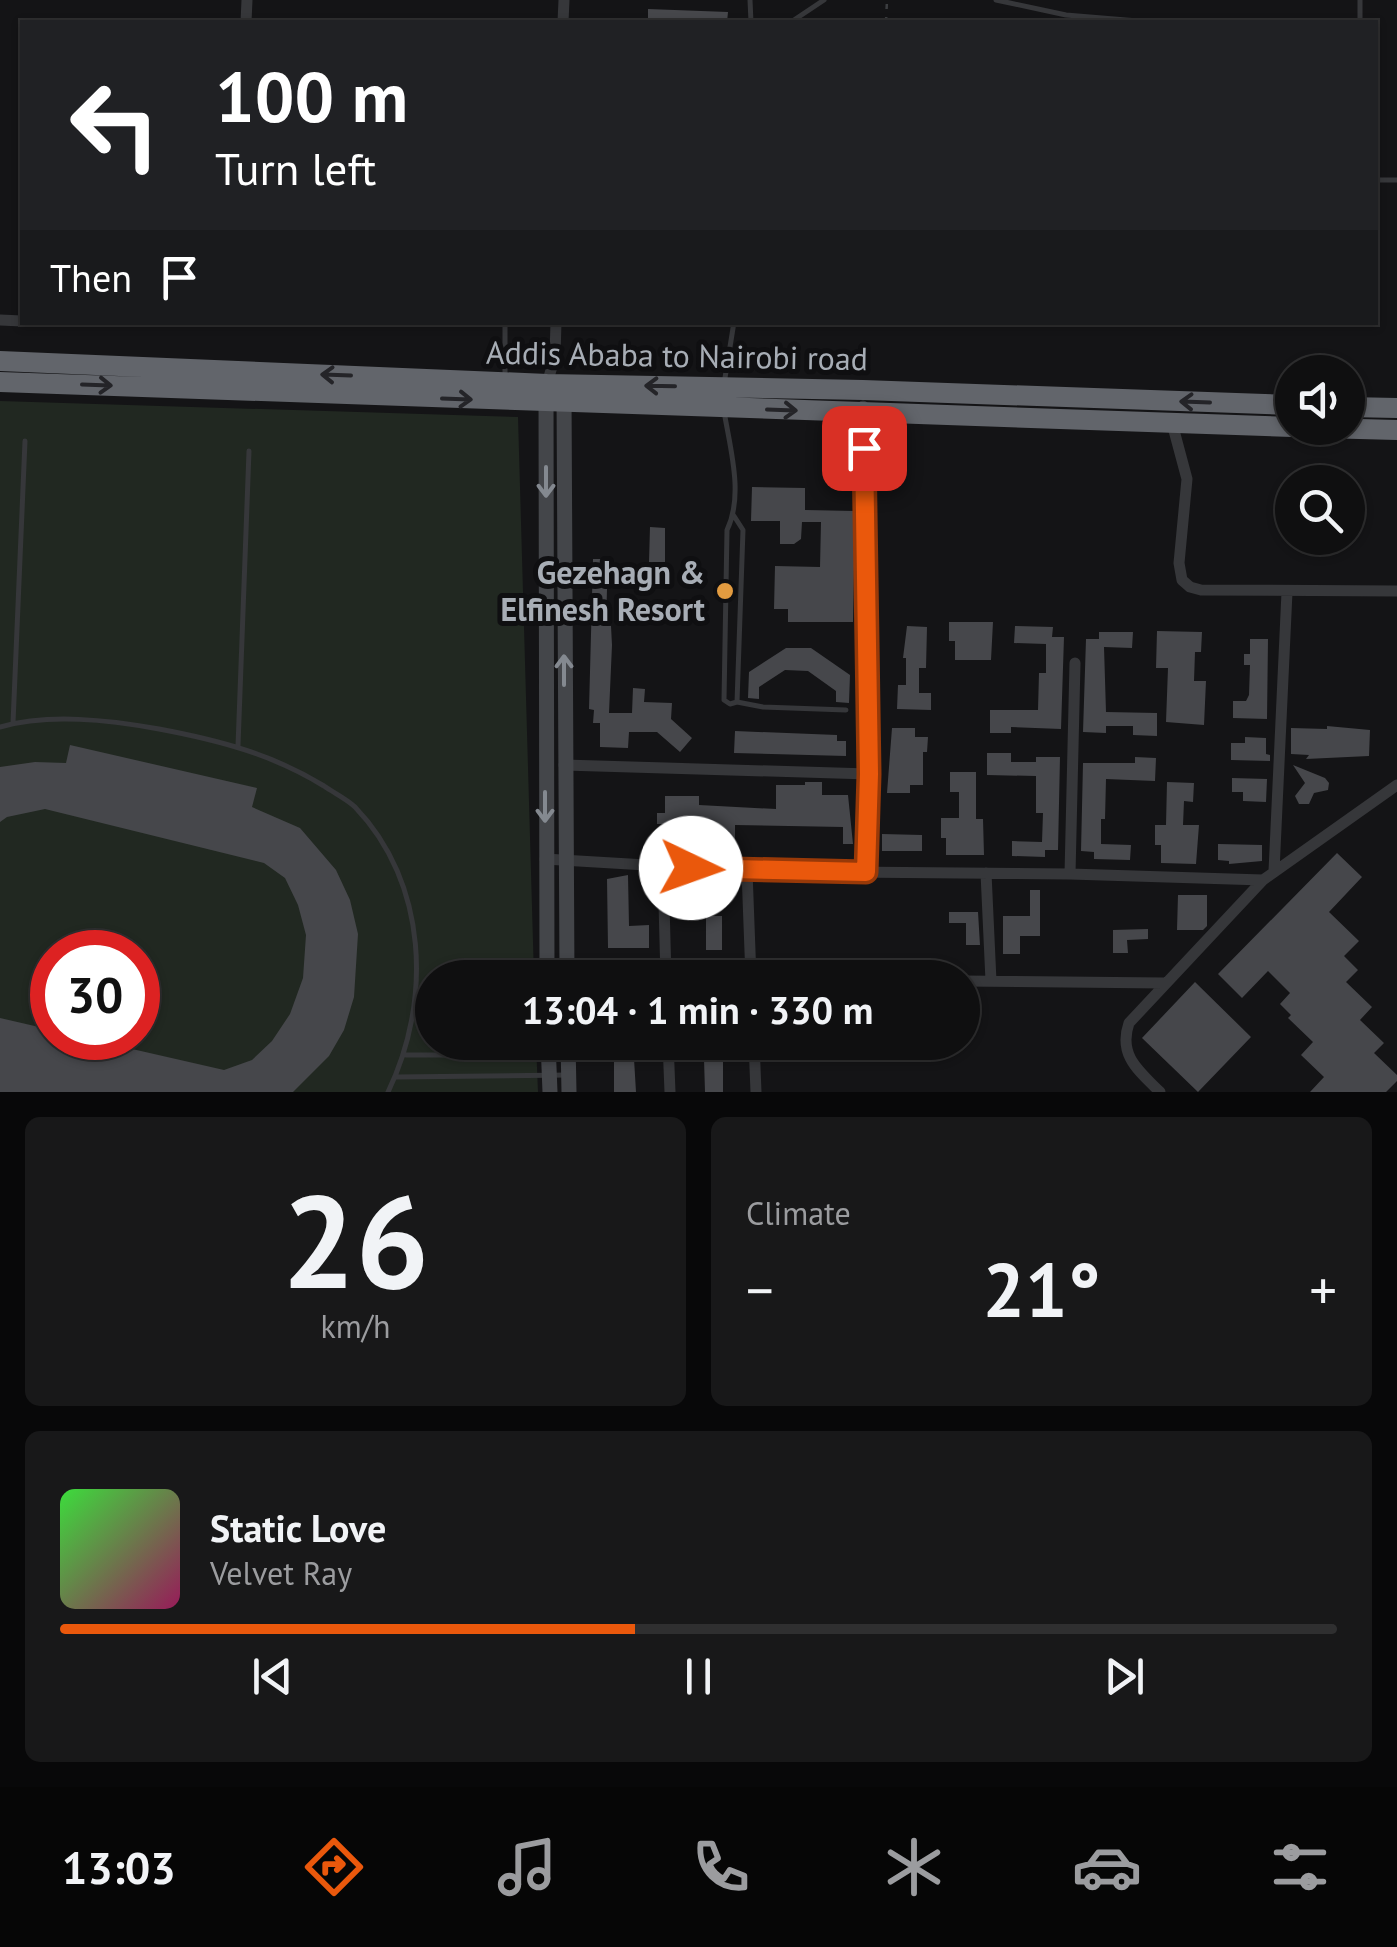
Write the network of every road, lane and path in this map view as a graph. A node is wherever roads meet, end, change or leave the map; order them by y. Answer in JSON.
{"nodes":[{"id":1,"x":824,"y":0,"type":"edge"},
{"id":2,"x":996,"y":0,"type":"edge"},
{"id":3,"x":794,"y":20,"type":"edge"},
{"id":4,"x":1129,"y":20,"type":"edge"},
{"id":5,"x":505,"y":325,"type":"edge"},
{"id":6,"x":556,"y":325,"type":"edge"},
{"id":7,"x":734,"y":325,"type":"edge"},
{"id":8,"x":0,"y":360,"type":"edge"},
{"id":9,"x":0,"y":382,"type":"edge"},
{"id":10,"x":505,"y":382,"type":"junction"},
{"id":11,"x":724,"y":386,"type":"junction"},
{"id":12,"x":863,"y":390,"type":"junction"},
{"id":13,"x":555,"y":394,"type":"junction"},
{"id":14,"x":1275,"y":404,"type":"edge"},
{"id":15,"x":1365,"y":407,"type":"edge"},
{"id":16,"x":724,"y":408,"type":"junction"},
{"id":17,"x":1397,"y":408,"type":"edge"},
{"id":18,"x":863,"y":412,"type":"junction"},
{"id":19,"x":1172,"y":422,"type":"junction"},
{"id":20,"x":1275,"y":425,"type":"edge"},
{"id":21,"x":1365,"y":429,"type":"edge"},
{"id":22,"x":1397,"y":430,"type":"edge"},
{"id":23,"x":25,"y":442,"type":"dead end"},
{"id":24,"x":250,"y":451,"type":"dead end"},
{"id":25,"x":734,"y":516,"type":"junction"},
{"id":26,"x":1397,"y":591,"type":"edge"},
{"id":27,"x":1287,"y":592,"type":"junction"},
{"id":28,"x":1076,"y":664,"type":"dead end"},
{"id":29,"x":737,"y":702,"type":"junction"},
{"id":30,"x":846,"y":710,"type":"dead end"},
{"id":31,"x":13,"y":723,"type":"junction"},
{"id":32,"x":0,"y":726,"type":"edge"},
{"id":33,"x":238,"y":746,"type":"junction"},
{"id":34,"x":564,"y":765,"type":"junction"},
{"id":35,"x":869,"y":774,"type":"junction"},
{"id":36,"x":1397,"y":786,"type":"edge"},
{"id":37,"x":544,"y":859,"type":"junction"},
{"id":38,"x":565,"y":859,"type":"junction"},
{"id":39,"x":663,"y":866,"type":"junction"},
{"id":40,"x":747,"y":871,"type":"junction"},
{"id":41,"x":866,"y":872,"type":"junction"},
{"id":42,"x":986,"y":873,"type":"junction"},
{"id":43,"x":1070,"y":874,"type":"junction"},
{"id":44,"x":1268,"y":876,"type":"junction"},
{"id":45,"x":547,"y":960,"type":"edge"},
{"id":46,"x":567,"y":960,"type":"edge"},
{"id":47,"x":666,"y":960,"type":"edge"},
{"id":48,"x":750,"y":960,"type":"edge"},
{"id":49,"x":980,"y":982,"type":"edge"},
{"id":50,"x":991,"y":982,"type":"junction"},
{"id":51,"x":1164,"y":983,"type":"junction"},
{"id":52,"x":406,"y":1055,"type":"junction"},
{"id":53,"x":415,"y":1055,"type":"edge"},
{"id":54,"x":669,"y":1060,"type":"edge"},
{"id":55,"x":755,"y":1060,"type":"edge"},
{"id":56,"x":396,"y":1076,"type":"junction"},
{"id":57,"x":549,"y":1084,"type":"edge"},
{"id":58,"x":569,"y":1084,"type":"edge"},
{"id":59,"x":388,"y":1092,"type":"edge"},
{"id":60,"x":670,"y":1092,"type":"edge"},
{"id":61,"x":756,"y":1092,"type":"edge"},
{"id":62,"x":1160,"y":1092,"type":"edge"}],
"edges":[{"from":1,"to":3,"type":"lane"},
{"from":2,"to":4,"type":"lane"},
{"from":5,"to":10,"type":"lane"},
{"from":6,"to":13,"type":"street"},
{"from":7,"to":11,"type":"lane"},
{"from":10,"to":8,"type":"highway","name":"Addis Ababa to Nairobi road","one_way":true},
{"from":9,"to":13,"type":"highway","name":"Addis Ababa to Nairobi road","one_way":true},
{"from":10,"to":13,"type":"highway","name":"Addis Ababa to Nairobi road"},
{"from":11,"to":12,"type":"highway","name":"Addis Ababa to Nairobi road"},
{"from":11,"to":13,"type":"highway","name":"Addis Ababa to Nairobi road","one_way":true},
{"from":14,"to":12,"type":"highway","name":"Addis Ababa to Nairobi road","one_way":true},
{"from":12,"to":18,"type":"street"},
{"from":13,"to":16,"type":"highway","name":"Addis Ababa to Nairobi road"},
{"from":34,"to":13,"type":"street","one_way":true},
{"from":13,"to":37,"type":"street","one_way":true},
{"from":15,"to":17,"type":"highway"},
{"from":16,"to":18,"type":"highway","name":"Addis Ababa to Nairobi road","one_way":true},
{"from":16,"to":25,"type":"lane"},
{"from":18,"to":19,"type":"highway","name":"Addis Ababa to Nairobi road"},
{"from":18,"to":35,"type":"street"},
{"from":19,"to":20,"type":"highway","name":"Addis Ababa to Nairobi road"},
{"from":19,"to":27,"type":"street"},
{"from":21,"to":22,"type":"highway"},
{"from":23,"to":31,"type":"lane"},
{"from":24,"to":33,"type":"lane"},
{"from":25,"to":29,"type":"lane"},
{"from":25,"to":29,"type":"lane"},
{"from":26,"to":27,"type":"street"},
{"from":27,"to":44,"type":"street"},
{"from":28,"to":43,"type":"street"},
{"from":29,"to":30,"type":"lane"},
{"from":31,"to":32,"type":"lane"},
{"from":31,"to":33,"type":"lane"},
{"from":33,"to":52,"type":"lane"},
{"from":34,"to":35,"type":"street"},
{"from":34,"to":38,"type":"street"},
{"from":35,"to":41,"type":"street"},
{"from":36,"to":44,"type":"street"},
{"from":37,"to":38,"type":"street"},
{"from":37,"to":45,"type":"street"},
{"from":38,"to":39,"type":"street"},
{"from":38,"to":46,"type":"street"},
{"from":39,"to":40,"type":"street"},
{"from":39,"to":47,"type":"street"},
{"from":40,"to":41,"type":"street"},
{"from":40,"to":48,"type":"street"},
{"from":41,"to":42,"type":"street"},
{"from":42,"to":43,"type":"street"},
{"from":42,"to":50,"type":"street"},
{"from":43,"to":44,"type":"street"},
{"from":44,"to":51,"type":"street"},
{"from":49,"to":50,"type":"street"},
{"from":50,"to":51,"type":"street"},
{"from":51,"to":62,"type":"street"},
{"from":52,"to":53,"type":"lane"},
{"from":52,"to":56,"type":"lane"},
{"from":54,"to":60,"type":"street"},
{"from":55,"to":61,"type":"street"},
{"from":56,"to":57,"type":"lane"},
{"from":56,"to":59,"type":"lane"},
{"from":57,"to":58,"type":"lane"}]}
